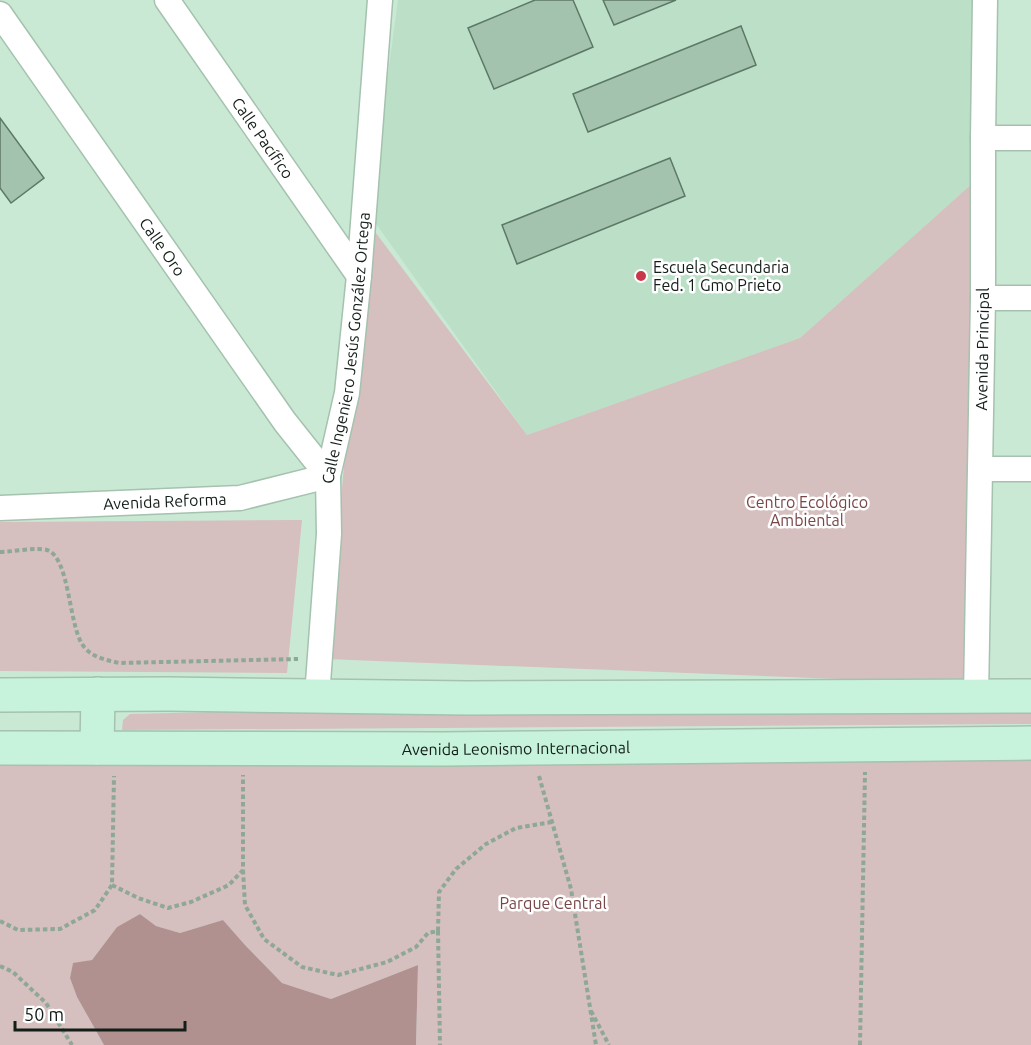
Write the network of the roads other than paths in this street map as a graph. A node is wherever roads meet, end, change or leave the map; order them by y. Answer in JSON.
{"nodes":[{"id":1,"x":167,"y":0,"type":"edge"},
{"id":2,"x":380,"y":0,"type":"edge"},
{"id":3,"x":985,"y":0,"type":"edge"},
{"id":4,"x":0,"y":14,"type":"edge"},
{"id":5,"x":983,"y":138,"type":"junction"},
{"id":6,"x":1031,"y":138,"type":"edge"},
{"id":7,"x":359,"y":276,"type":"junction"},
{"id":8,"x":984,"y":298,"type":"junction"},
{"id":9,"x":1031,"y":298,"type":"edge"},
{"id":10,"x":1031,"y":468,"type":"edge"},
{"id":11,"x":981,"y":469,"type":"junction"},
{"id":12,"x":328,"y":476,"type":"junction"},
{"id":13,"x":0,"y":508,"type":"edge"},
{"id":14,"x":98,"y":694,"type":"junction"},
{"id":15,"x":0,"y":695,"type":"edge"},
{"id":16,"x":317,"y":696,"type":"junction"},
{"id":17,"x":1031,"y":696,"type":"edge"},
{"id":18,"x":976,"y":697,"type":"junction"},
{"id":19,"x":1031,"y":743,"type":"edge"},
{"id":20,"x":0,"y":748,"type":"edge"},
{"id":21,"x":96,"y":748,"type":"junction"}],
"edges":[{"from":1,"to":7,"type":"street","name":"Calle Pacífico"},
{"from":2,"to":7,"type":"street","name":"Calle Ingeniero Jesús González Ortega"},
{"from":3,"to":5,"type":"street","name":"Avenida Principal"},
{"from":4,"to":12,"type":"street","name":"Calle Oro"},
{"from":5,"to":6,"type":"street"},
{"from":5,"to":8,"type":"street","name":"Avenida Principal"},
{"from":7,"to":12,"type":"street","name":"Calle Ingeniero Jesús González Ortega"},
{"from":8,"to":9,"type":"street"},
{"from":8,"to":11,"type":"street","name":"Avenida Principal"},
{"from":10,"to":11,"type":"street"},
{"from":11,"to":18,"type":"street","name":"Avenida Principal"},
{"from":12,"to":13,"type":"street","name":"Avenida Reforma"},
{"from":12,"to":16,"type":"street","name":"Calle Ingeniero Jesús González Ortega"},
{"from":14,"to":15,"type":"street"},
{"from":14,"to":16,"type":"street"},
{"from":14,"to":21,"type":"street"},
{"from":16,"to":18,"type":"street"},
{"from":17,"to":18,"type":"street"},
{"from":19,"to":21,"type":"street","name":"Avenida Leonismo Internacional"},
{"from":20,"to":21,"type":"street","name":"Avenida Leonismo Internacional"}]}
